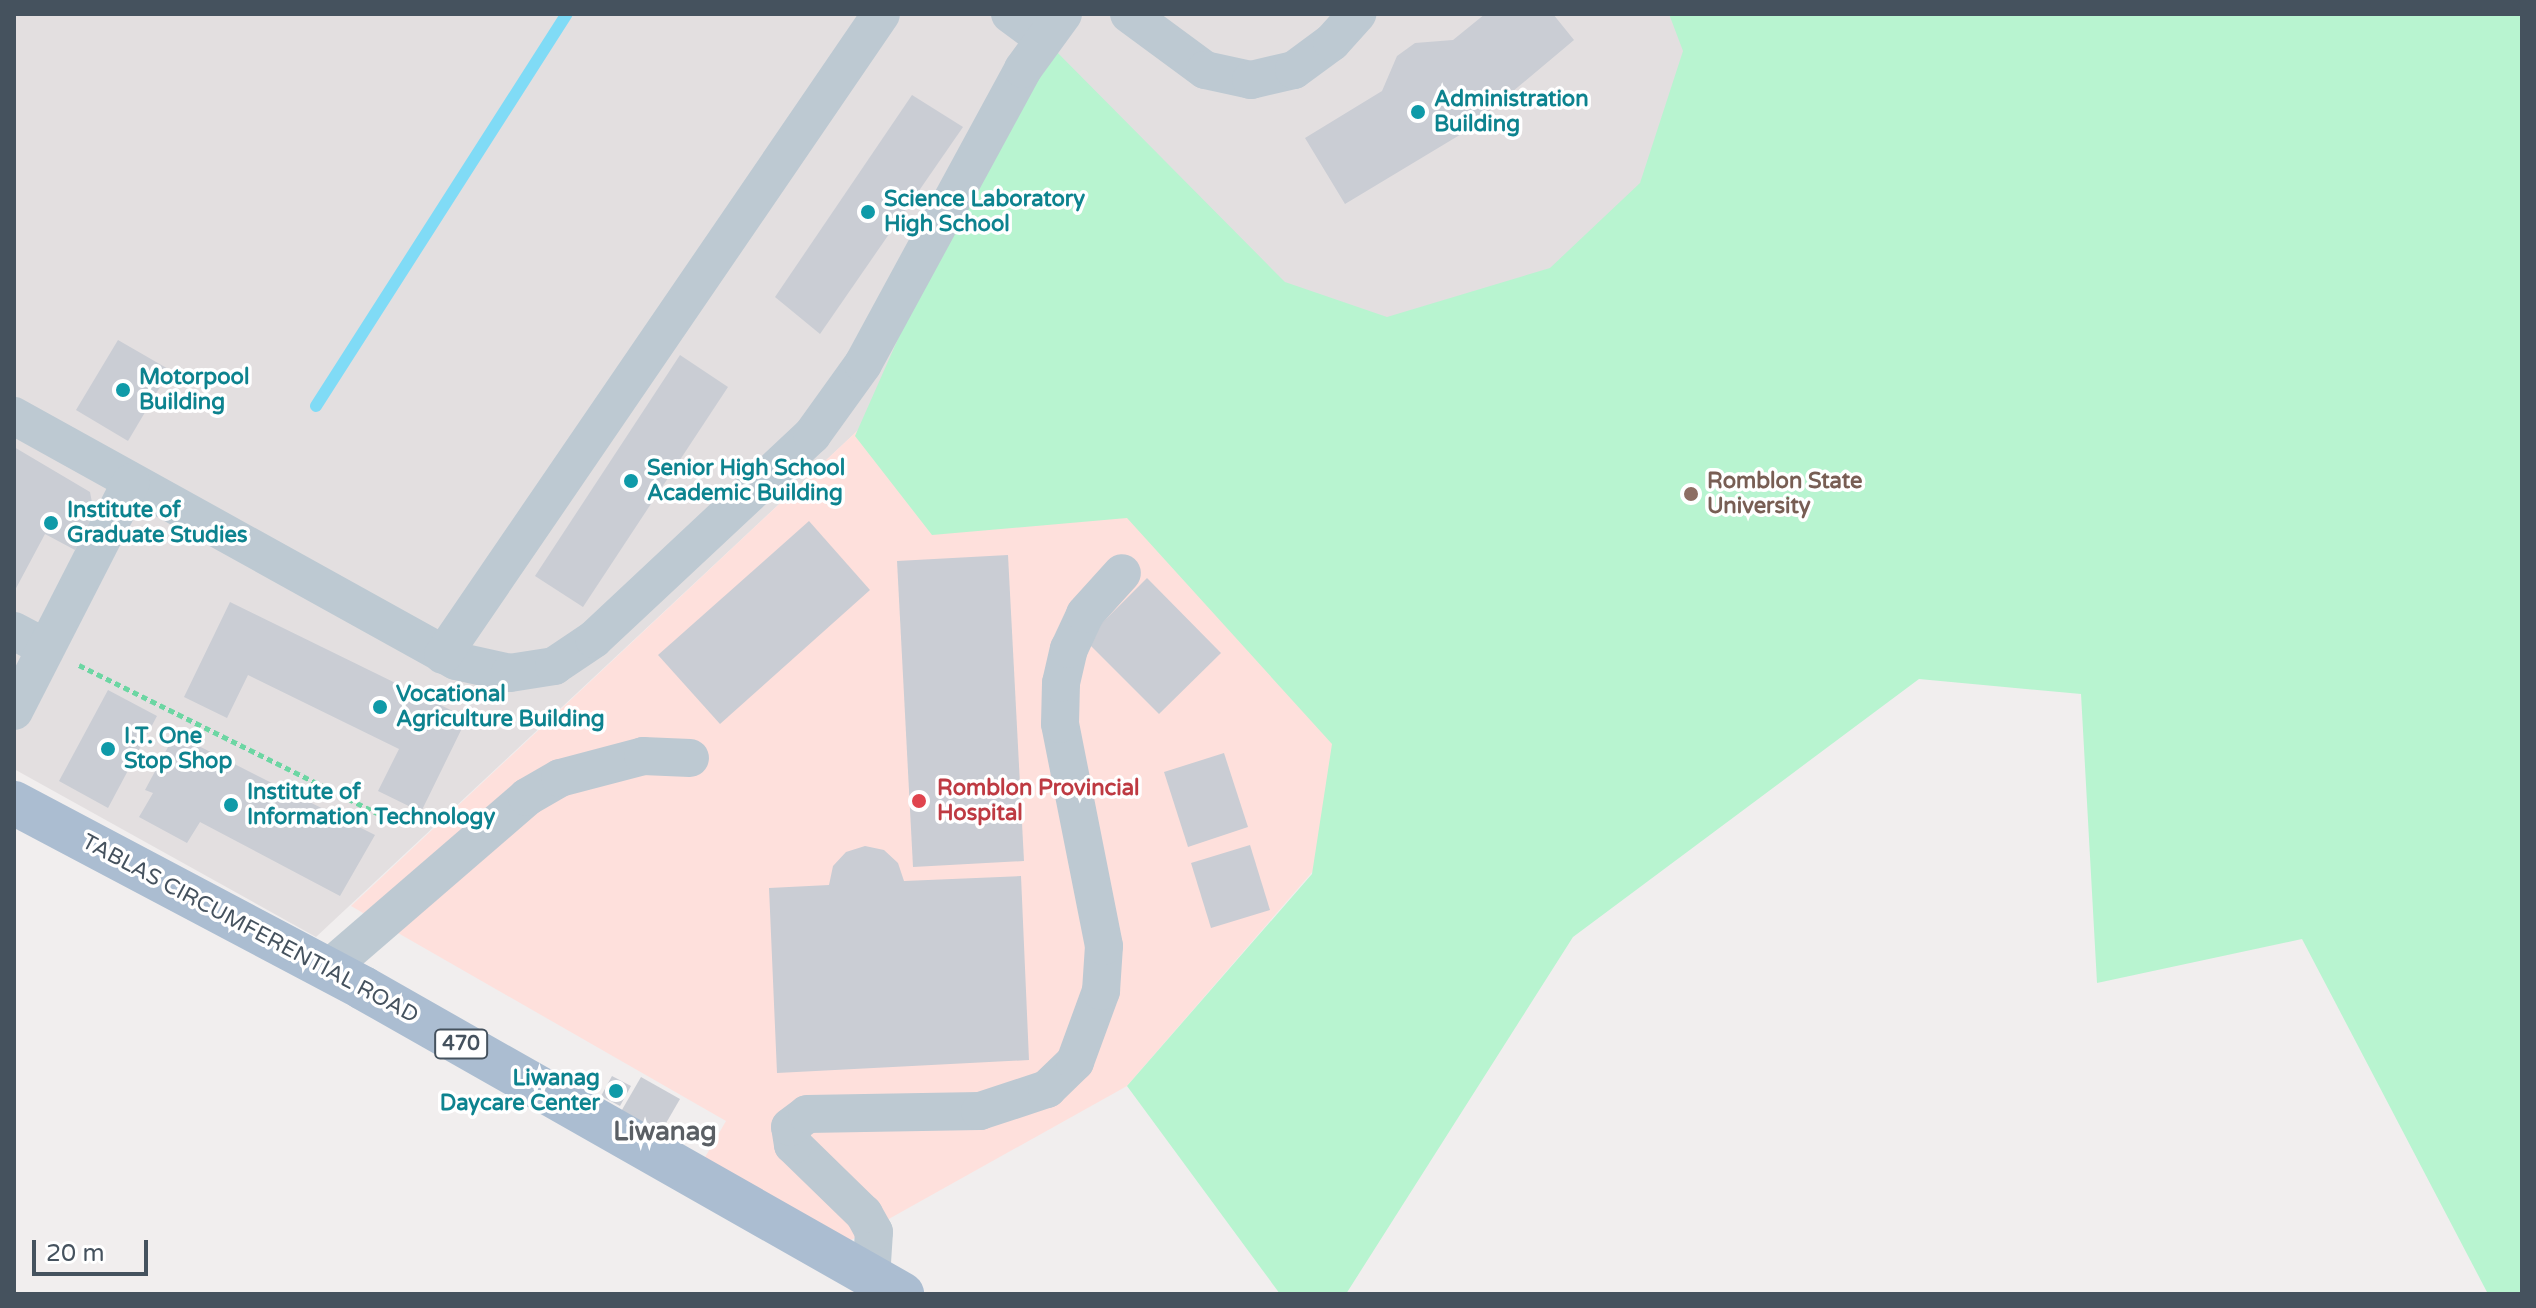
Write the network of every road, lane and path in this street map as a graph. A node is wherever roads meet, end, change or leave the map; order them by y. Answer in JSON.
{"nodes":[{"id":1,"x":881,"y":14,"type":"edge"},
{"id":2,"x":1010,"y":14,"type":"edge"},
{"id":3,"x":1129,"y":14,"type":"edge"},
{"id":4,"x":1357,"y":14,"type":"edge"},
{"id":5,"x":1054,"y":27,"type":"edge"},
{"id":6,"x":14,"y":416,"type":"edge"},
{"id":7,"x":131,"y":482,"type":"junction"},
{"id":8,"x":1122,"y":573,"type":"dead end"},
{"id":9,"x":30,"y":640,"type":"edge"},
{"id":10,"x":443,"y":655,"type":"junction"},
{"id":11,"x":14,"y":711,"type":"edge"},
{"id":12,"x":690,"y":758,"type":"dead end"},
{"id":13,"x":14,"y":803,"type":"edge"},
{"id":14,"x":400,"y":824,"type":"dead end"},
{"id":15,"x":328,"y":969,"type":"junction"},
{"id":16,"x":887,"y":1286,"type":"edge"}],
"edges":[{"from":1,"to":10,"type":"lane"},
{"from":2,"to":5,"type":"lane"},
{"from":3,"to":4,"type":"lane"},
{"from":5,"to":10,"type":"lane"},
{"from":6,"to":7,"type":"lane"},
{"from":7,"to":9,"type":"lane"},
{"from":7,"to":10,"type":"lane"},
{"from":8,"to":16,"type":"lane"},
{"from":9,"to":11,"type":"lane"},
{"from":9,"to":14,"type":"path"},
{"from":12,"to":15,"type":"lane"},
{"from":13,"to":15,"type":"main road","name":"TABLAS CIRCUMFERENTIAL ROAD","number":"470"},
{"from":15,"to":16,"type":"main road","name":"TABLAS CIRCUMFERENTIAL ROAD","number":"470"}]}
